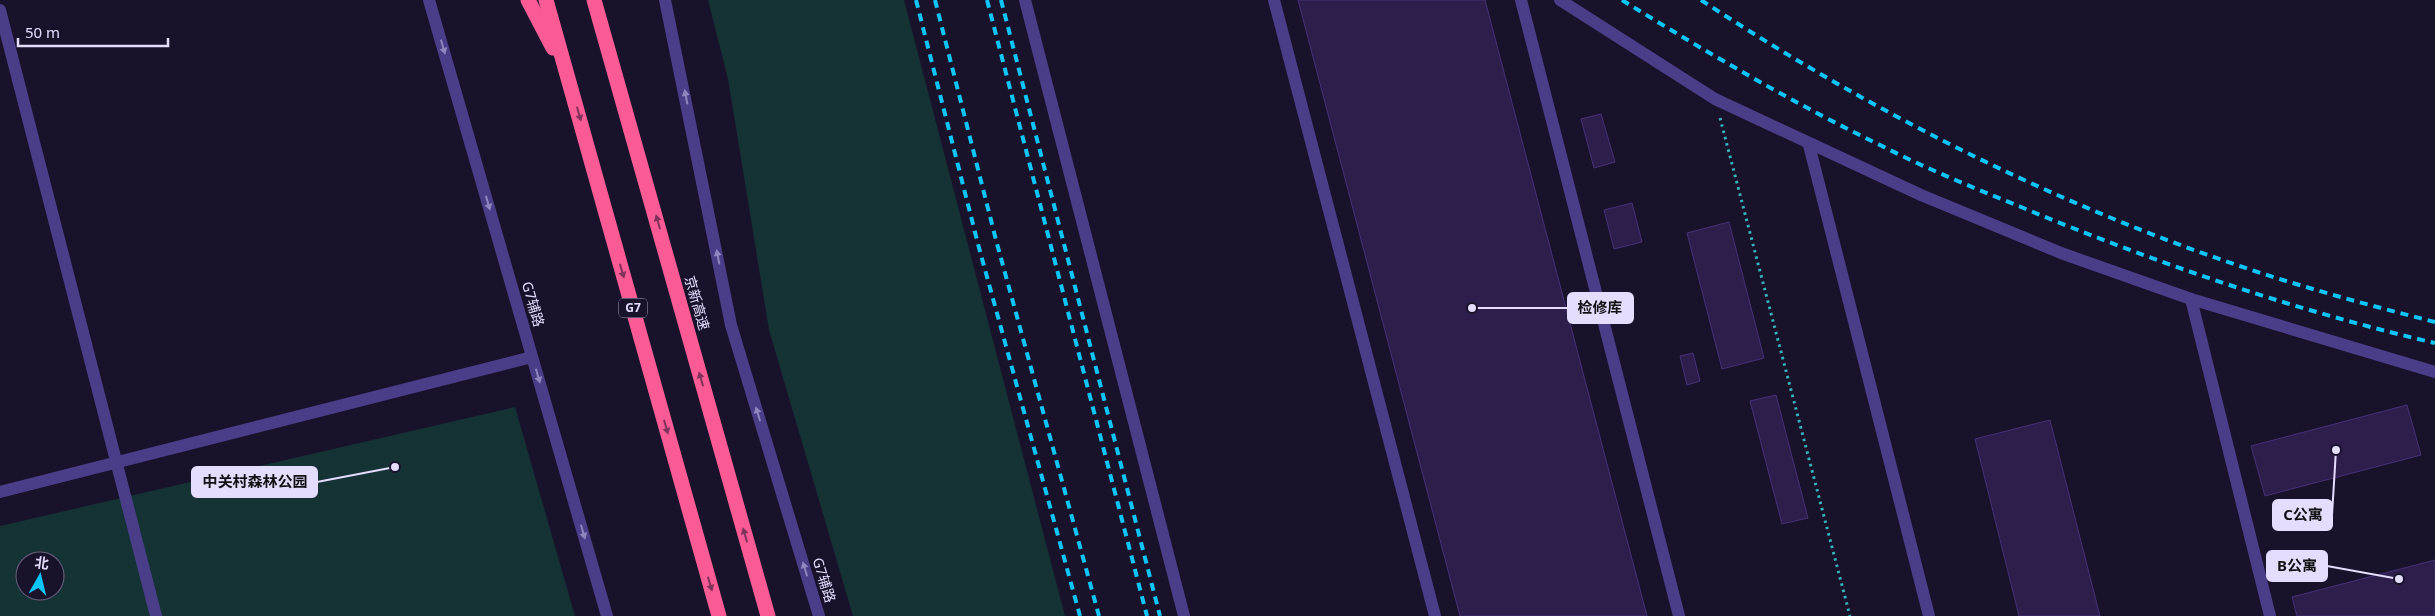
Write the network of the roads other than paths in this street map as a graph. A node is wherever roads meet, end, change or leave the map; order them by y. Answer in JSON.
{"nodes":[{"id":1,"x":429,"y":0,"type":"edge"},
{"id":2,"x":528,"y":0,"type":"edge"},
{"id":3,"x":546,"y":0,"type":"edge"},
{"id":4,"x":594,"y":0,"type":"edge"},
{"id":5,"x":605,"y":0,"type":"edge"},
{"id":6,"x":665,"y":0,"type":"edge"},
{"id":7,"x":1025,"y":0,"type":"edge"},
{"id":8,"x":1274,"y":0,"type":"edge"},
{"id":9,"x":1521,"y":0,"type":"edge"},
{"id":10,"x":1560,"y":0,"type":"edge"},
{"id":11,"x":0,"y":10,"type":"edge"},
{"id":12,"x":569,"y":80,"type":"junction"},
{"id":13,"x":618,"y":82,"type":"junction"},
{"id":14,"x":1809,"y":144,"type":"junction"},
{"id":15,"x":2190,"y":299,"type":"junction"},
{"id":16,"x":532,"y":357,"type":"junction"},
{"id":17,"x":2435,"y":372,"type":"edge"},
{"id":18,"x":116,"y":462,"type":"junction"},
{"id":19,"x":0,"y":492,"type":"edge"},
{"id":20,"x":156,"y":616,"type":"edge"},
{"id":21,"x":607,"y":616,"type":"edge"},
{"id":22,"x":719,"y":616,"type":"edge"},
{"id":23,"x":768,"y":616,"type":"edge"},
{"id":24,"x":819,"y":616,"type":"edge"},
{"id":25,"x":1184,"y":616,"type":"edge"},
{"id":26,"x":1435,"y":616,"type":"edge"},
{"id":27,"x":1679,"y":616,"type":"edge"},
{"id":28,"x":1929,"y":616,"type":"edge"},
{"id":29,"x":2270,"y":616,"type":"edge"}],
"edges":[{"from":1,"to":16,"type":"street","name":"G7辅路","one_way":true},
{"from":2,"to":12,"type":"highway"},
{"from":3,"to":12,"type":"highway","number":"G7"},
{"from":4,"to":13,"type":"highway","name":"京新高速"},
{"from":5,"to":13,"type":"highway"},
{"from":24,"to":6,"type":"street","name":"G7辅路","one_way":true},
{"from":7,"to":25,"type":"street"},
{"from":8,"to":26,"type":"street"},
{"from":9,"to":27,"type":"street"},
{"from":10,"to":14,"type":"street"},
{"from":11,"to":18,"type":"street"},
{"from":12,"to":22,"type":"highway","number":"G7","one_way":true},
{"from":23,"to":13,"type":"highway","name":"京新高速","one_way":true},
{"from":14,"to":15,"type":"street"},
{"from":14,"to":28,"type":"street"},
{"from":15,"to":17,"type":"street"},
{"from":15,"to":29,"type":"street"},
{"from":16,"to":18,"type":"street"},
{"from":16,"to":21,"type":"street","name":"G7辅路","one_way":true},
{"from":18,"to":19,"type":"street"},
{"from":18,"to":20,"type":"street"}]}
